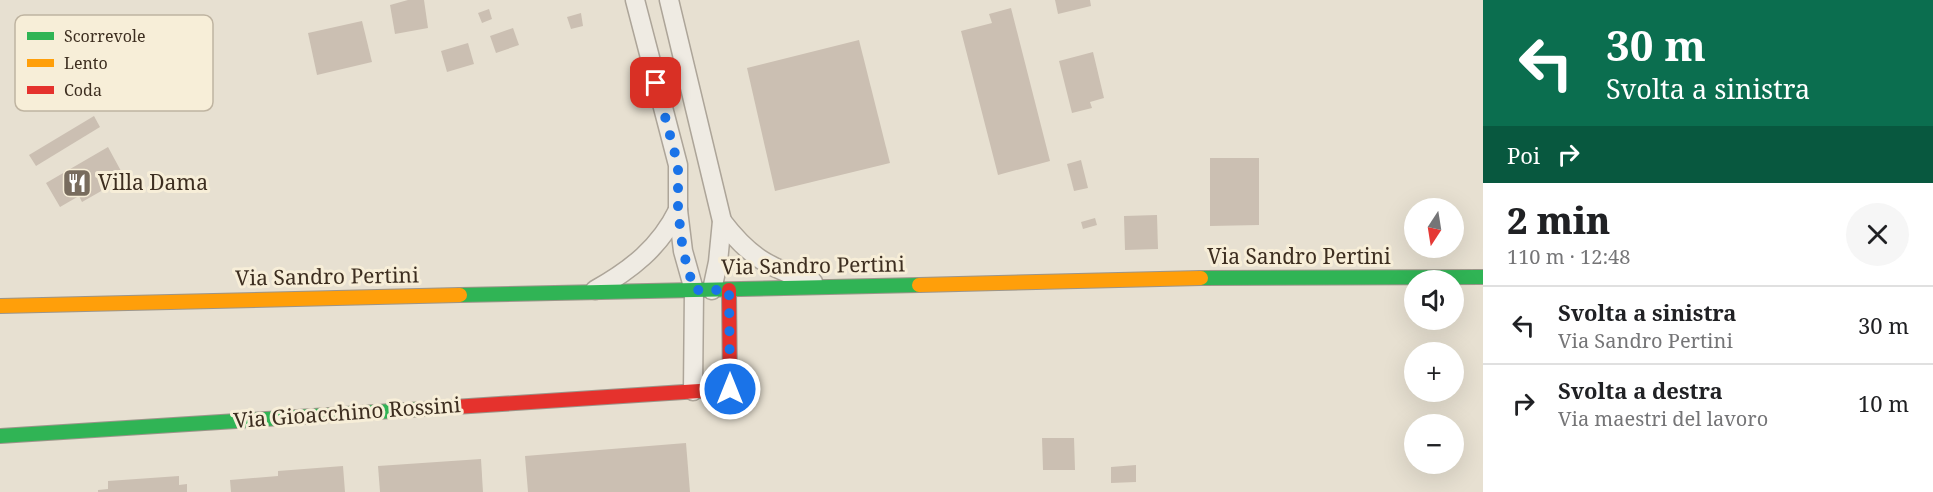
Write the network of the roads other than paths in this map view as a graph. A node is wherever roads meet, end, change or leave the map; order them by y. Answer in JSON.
{"nodes":[{"id":1,"x":635,"y":0,"type":"edge"},
{"id":2,"x":669,"y":0,"type":"edge"},
{"id":3,"x":678,"y":210,"type":"junction"},
{"id":4,"x":722,"y":221,"type":"junction"},
{"id":5,"x":1483,"y":277,"type":"edge"},
{"id":6,"x":825,"y":287,"type":"junction"},
{"id":7,"x":694,"y":290,"type":"junction"},
{"id":8,"x":721,"y":290,"type":"junction"},
{"id":9,"x":591,"y":292,"type":"junction"},
{"id":10,"x":0,"y":306,"type":"edge"},
{"id":11,"x":693,"y":391,"type":"junction"},
{"id":12,"x":0,"y":436,"type":"edge"}],
"edges":[{"from":1,"to":3,"type":"street"},
{"from":2,"to":4,"type":"street"},
{"from":3,"to":7,"type":"street"},
{"from":3,"to":9,"type":"street"},
{"from":4,"to":6,"type":"street"},
{"from":4,"to":8,"type":"street"},
{"from":5,"to":6,"type":"main road","name":"Via Sandro Pertini"},
{"from":6,"to":8,"type":"main road","name":"Via Sandro Pertini"},
{"from":7,"to":8,"type":"main road","name":"Via Sandro Pertini"},
{"from":7,"to":9,"type":"main road","name":"Via Sandro Pertini"},
{"from":7,"to":11,"type":"street"},
{"from":8,"to":11,"type":"main road","name":"Via Gioacchino Rossini"},
{"from":9,"to":10,"type":"main road","name":"Via Sandro Pertini"},
{"from":11,"to":12,"type":"main road","name":"Via Gioacchino Rossini"}]}
